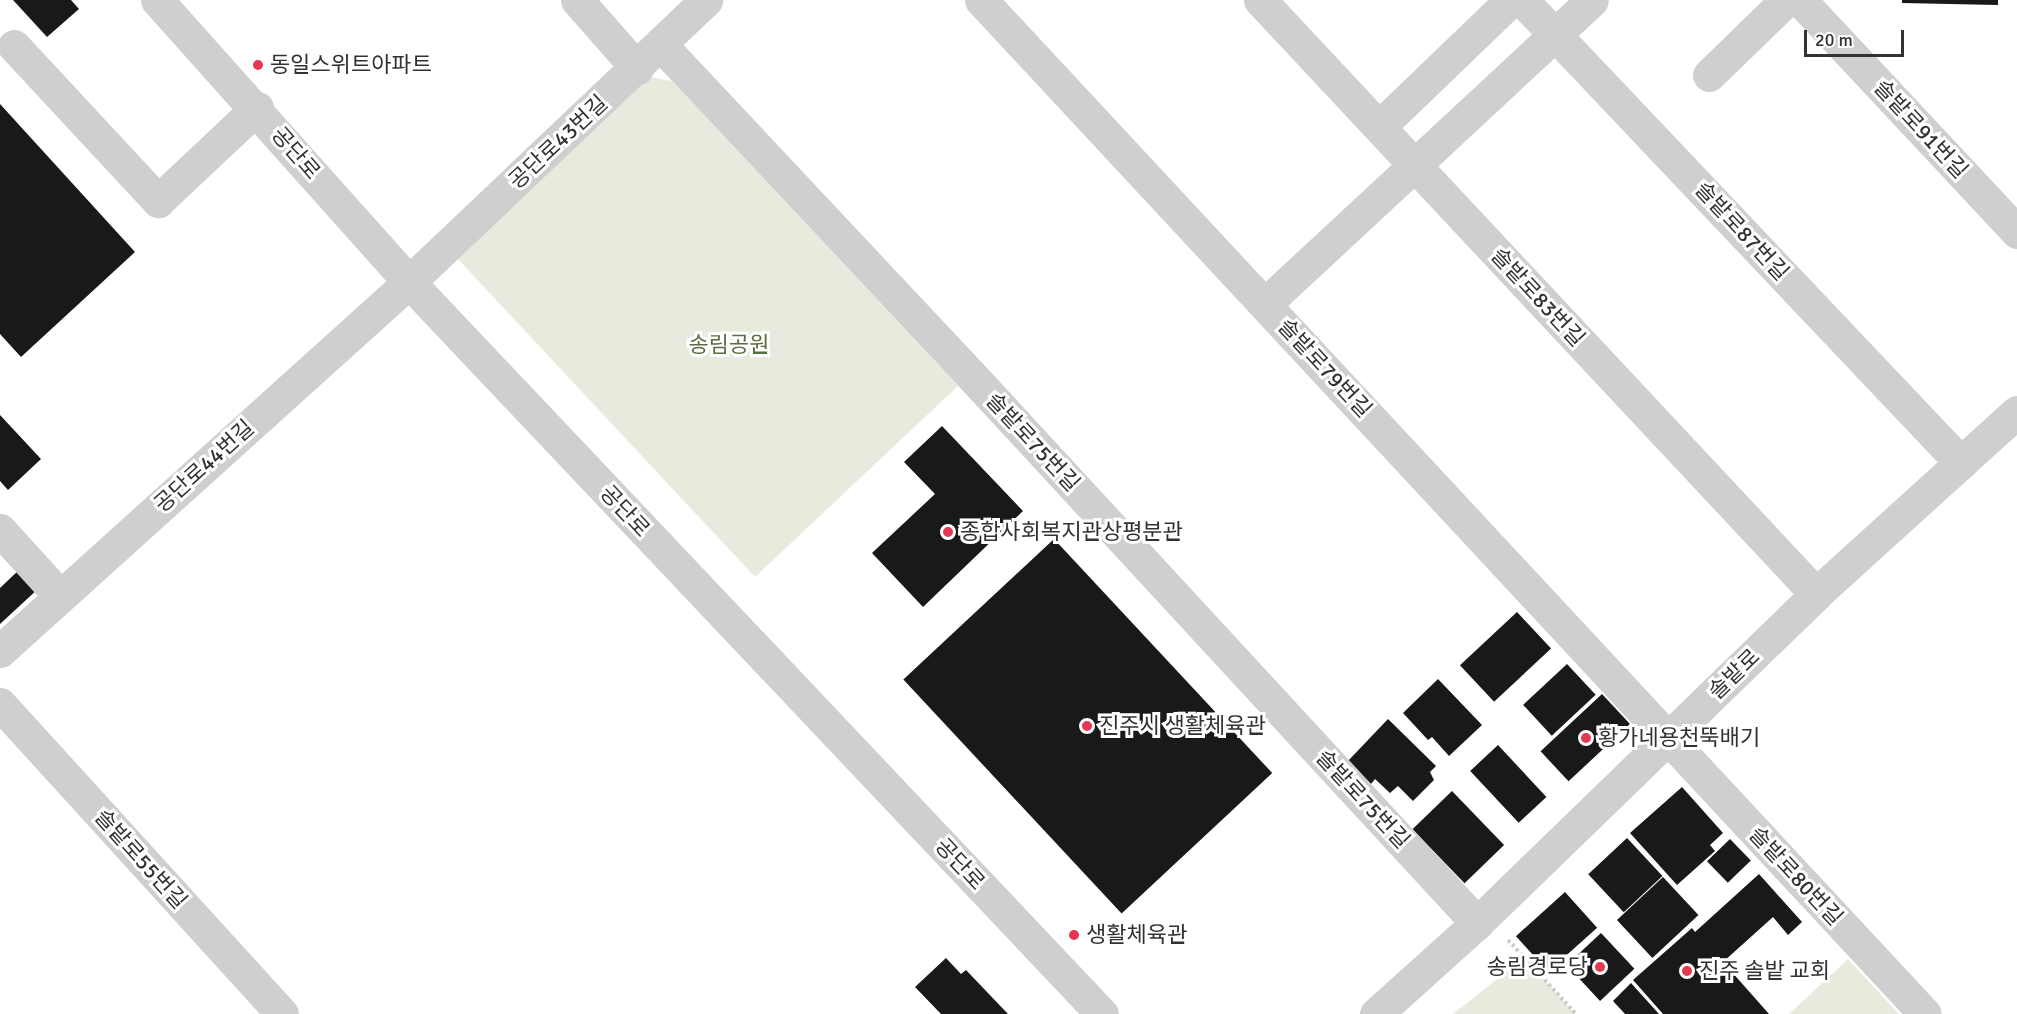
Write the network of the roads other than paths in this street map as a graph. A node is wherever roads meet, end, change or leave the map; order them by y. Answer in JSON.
{"nodes":[{"id":1,"x":157,"y":0,"type":"edge"},
{"id":2,"x":577,"y":0,"type":"edge"},
{"id":3,"x":706,"y":0,"type":"edge"},
{"id":4,"x":981,"y":0,"type":"edge"},
{"id":5,"x":1260,"y":0,"type":"edge"},
{"id":6,"x":1511,"y":0,"type":"edge"},
{"id":7,"x":1522,"y":0,"type":"edge"},
{"id":8,"x":1592,"y":0,"type":"edge"},
{"id":9,"x":1786,"y":0,"type":"edge"},
{"id":10,"x":1800,"y":0,"type":"edge"},
{"id":11,"x":1555,"y":34,"type":"junction"},
{"id":12,"x":660,"y":44,"type":"junction"},
{"id":13,"x":14,"y":46,"type":"dead end"},
{"id":14,"x":637,"y":68,"type":"junction"},
{"id":15,"x":1709,"y":75,"type":"dead end"},
{"id":16,"x":257,"y":108,"type":"junction"},
{"id":17,"x":1380,"y":126,"type":"junction"},
{"id":18,"x":1415,"y":164,"type":"junction"},
{"id":19,"x":2017,"y":232,"type":"edge"},
{"id":20,"x":409,"y":282,"type":"junction"},
{"id":21,"x":1265,"y":304,"type":"junction"},
{"id":22,"x":2017,"y":412,"type":"edge"},
{"id":23,"x":1961,"y":463,"type":"junction"},
{"id":24,"x":0,"y":530,"type":"edge"},
{"id":25,"x":1816,"y":594,"type":"junction"},
{"id":26,"x":60,"y":596,"type":"junction"},
{"id":27,"x":0,"y":651,"type":"edge"},
{"id":28,"x":0,"y":704,"type":"edge"},
{"id":29,"x":1667,"y":739,"type":"junction"},
{"id":30,"x":1480,"y":918,"type":"junction"},
{"id":31,"x":282,"y":1014,"type":"edge"},
{"id":32,"x":1102,"y":1014,"type":"edge"},
{"id":33,"x":1376,"y":1014,"type":"edge"},
{"id":34,"x":1925,"y":1014,"type":"edge"}],
"edges":[{"from":1,"to":16,"type":"street","name":"공단로"},
{"from":2,"to":14,"type":"street"},
{"from":3,"to":12,"type":"street","name":"공단로43번길"},
{"from":4,"to":21,"type":"street","name":"솔밭로79번길"},
{"from":5,"to":17,"type":"street","name":"솔밭로83번길"},
{"from":6,"to":17,"type":"street"},
{"from":7,"to":11,"type":"street","name":"솔밭로87번길"},
{"from":8,"to":11,"type":"street"},
{"from":9,"to":15,"type":"street"},
{"from":10,"to":19,"type":"street","name":"솔밭로91번길"},
{"from":11,"to":18,"type":"street"},
{"from":11,"to":23,"type":"street","name":"솔밭로87번길"},
{"from":12,"to":14,"type":"street","name":"공단로43번길"},
{"from":12,"to":30,"type":"street","name":"솔밭로75번길"},
{"from":13,"to":16,"type":"street"},
{"from":14,"to":20,"type":"street","name":"공단로43번길"},
{"from":16,"to":20,"type":"street","name":"공단로"},
{"from":17,"to":18,"type":"street","name":"솔밭로83번길"},
{"from":18,"to":21,"type":"street"},
{"from":18,"to":25,"type":"street","name":"솔밭로83번길"},
{"from":20,"to":26,"type":"street","name":"공단로44번길"},
{"from":20,"to":32,"type":"street","name":"공단로"},
{"from":21,"to":29,"type":"street","name":"솔밭로79번길"},
{"from":22,"to":23,"type":"street","name":"솔밭로"},
{"from":23,"to":25,"type":"street","name":"솔밭로"},
{"from":24,"to":26,"type":"street"},
{"from":25,"to":29,"type":"street","name":"솔밭로"},
{"from":26,"to":27,"type":"street","name":"공단로44번길"},
{"from":28,"to":31,"type":"street","name":"솔밭로55번길"},
{"from":29,"to":30,"type":"street","name":"솔밭로"},
{"from":29,"to":34,"type":"street","name":"솔밭로80번길"},
{"from":30,"to":33,"type":"street","name":"솔밭로"}]}
